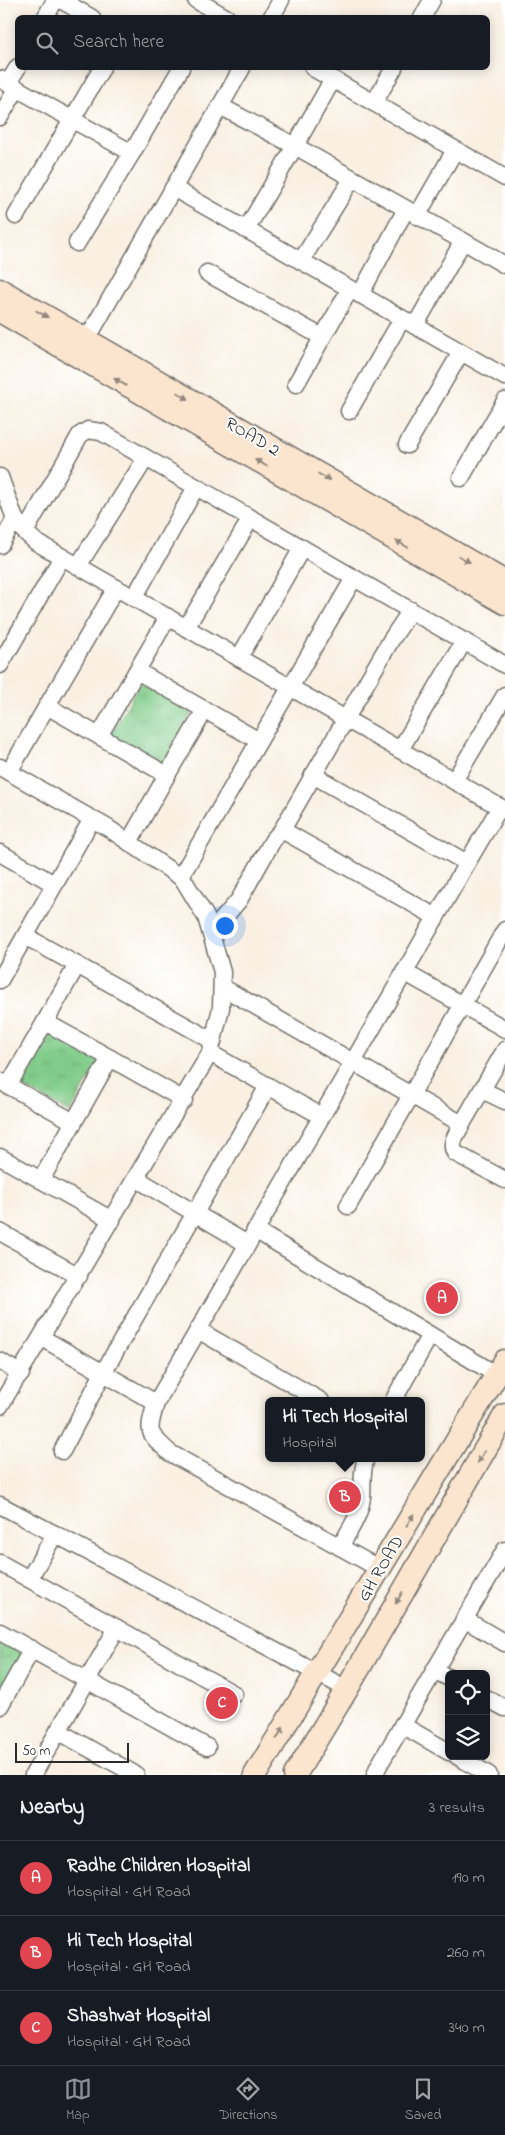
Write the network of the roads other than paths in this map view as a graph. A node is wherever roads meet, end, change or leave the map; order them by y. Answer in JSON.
{"nodes":[{"id":1,"x":55,"y":0,"type":"edge"},
{"id":2,"x":61,"y":0,"type":"edge"},
{"id":3,"x":196,"y":0,"type":"edge"},
{"id":4,"x":281,"y":0,"type":"edge"},
{"id":5,"x":432,"y":0,"type":"edge"},
{"id":6,"x":48,"y":15,"type":"edge"},
{"id":7,"x":87,"y":15,"type":"edge"},
{"id":8,"x":216,"y":15,"type":"edge"},
{"id":9,"x":273,"y":15,"type":"edge"},
{"id":10,"x":424,"y":15,"type":"edge"},
{"id":11,"x":16,"y":70,"type":"edge"},
{"id":12,"x":101,"y":70,"type":"edge"},
{"id":13,"x":180,"y":70,"type":"edge"},
{"id":14,"x":241,"y":70,"type":"edge"},
{"id":15,"x":317,"y":70,"type":"edge"},
{"id":16,"x":393,"y":70,"type":"edge"},
{"id":17,"x":333,"y":79,"type":"junction"},
{"id":18,"x":8,"y":83,"type":"edge"},
{"id":19,"x":374,"y":103,"type":"junction"},
{"id":20,"x":220,"y":106,"type":"junction"},
{"id":21,"x":0,"y":117,"type":"edge"},
{"id":22,"x":72,"y":119,"type":"junction"},
{"id":23,"x":295,"y":146,"type":"junction"},
{"id":24,"x":455,"y":150,"type":"junction"},
{"id":25,"x":132,"y":153,"type":"junction"},
{"id":26,"x":505,"y":178,"type":"edge"},
{"id":27,"x":352,"y":179,"type":"junction"},
{"id":28,"x":173,"y":188,"type":"junction"},
{"id":29,"x":412,"y":212,"type":"junction"},
{"id":30,"x":16,"y":216,"type":"dead end"},
{"id":31,"x":246,"y":230,"type":"junction"},
{"id":32,"x":463,"y":241,"type":"junction"},
{"id":33,"x":77,"y":243,"type":"dead end"},
{"id":34,"x":301,"y":261,"type":"junction"},
{"id":35,"x":505,"y":265,"type":"edge"},
{"id":36,"x":208,"y":273,"type":"dead end"},
{"id":37,"x":0,"y":290,"type":"edge"},
{"id":38,"x":355,"y":292,"type":"junction"},
{"id":39,"x":0,"y":311,"type":"edge"},
{"id":40,"x":408,"y":322,"type":"junction"},
{"id":41,"x":322,"y":337,"type":"junction"},
{"id":42,"x":82,"y":348,"type":"junction"},
{"id":43,"x":461,"y":352,"type":"junction"},
{"id":44,"x":505,"y":377,"type":"edge"},
{"id":45,"x":296,"y":384,"type":"dead end"},
{"id":46,"x":505,"y":401,"type":"edge"},
{"id":47,"x":349,"y":411,"type":"dead end"},
{"id":48,"x":407,"y":446,"type":"dead end"},
{"id":49,"x":146,"y":458,"type":"junction"},
{"id":50,"x":0,"y":477,"type":"edge"},
{"id":51,"x":461,"y":478,"type":"dead end"},
{"id":52,"x":196,"y":487,"type":"junction"},
{"id":53,"x":251,"y":518,"type":"junction"},
{"id":54,"x":20,"y":525,"type":"junction"},
{"id":55,"x":0,"y":545,"type":"edge"},
{"id":56,"x":302,"y":548,"type":"junction"},
{"id":57,"x":62,"y":557,"type":"junction"},
{"id":58,"x":78,"y":566,"type":"junction"},
{"id":59,"x":354,"y":578,"type":"junction"},
{"id":60,"x":505,"y":582,"type":"edge"},
{"id":61,"x":116,"y":588,"type":"junction"},
{"id":62,"x":134,"y":598,"type":"junction"},
{"id":63,"x":505,"y":603,"type":"edge"},
{"id":64,"x":410,"y":610,"type":"junction"},
{"id":65,"x":168,"y":617,"type":"junction"},
{"id":66,"x":186,"y":628,"type":"junction"},
{"id":67,"x":464,"y":641,"type":"junction"},
{"id":68,"x":238,"y":658,"type":"junction"},
{"id":69,"x":0,"y":665,"type":"edge"},
{"id":70,"x":505,"y":665,"type":"edge"},
{"id":71,"x":137,"y":671,"type":"junction"},
{"id":72,"x":290,"y":687,"type":"junction"},
{"id":73,"x":505,"y":694,"type":"edge"},
{"id":74,"x":47,"y":706,"type":"junction"},
{"id":75,"x":205,"y":710,"type":"junction"},
{"id":76,"x":346,"y":719,"type":"junction"},
{"id":77,"x":99,"y":736,"type":"junction"},
{"id":78,"x":259,"y":741,"type":"junction"},
{"id":79,"x":400,"y":750,"type":"junction"},
{"id":80,"x":4,"y":770,"type":"edge"},
{"id":81,"x":167,"y":775,"type":"junction"},
{"id":82,"x":313,"y":775,"type":"junction"},
{"id":83,"x":454,"y":781,"type":"junction"},
{"id":84,"x":502,"y":808,"type":"edge"},
{"id":85,"x":92,"y":819,"type":"junction"},
{"id":86,"x":282,"y":830,"type":"junction"},
{"id":87,"x":129,"y":842,"type":"junction"},
{"id":88,"x":0,"y":853,"type":"edge"},
{"id":89,"x":467,"y":863,"type":"junction"},
{"id":90,"x":180,"y":876,"type":"junction"},
{"id":91,"x":54,"y":884,"type":"junction"},
{"id":92,"x":436,"y":918,"type":"junction"},
{"id":93,"x":505,"y":930,"type":"edge"},
{"id":94,"x":211,"y":933,"type":"junction"},
{"id":95,"x":25,"y":936,"type":"junction"},
{"id":96,"x":77,"y":965,"type":"junction"},
{"id":97,"x":404,"y":972,"type":"junction"},
{"id":98,"x":0,"y":980,"type":"edge"},
{"id":99,"x":222,"y":988,"type":"junction"},
{"id":100,"x":462,"y":1005,"type":"junction"},
{"id":101,"x":45,"y":1022,"type":"junction"},
{"id":102,"x":505,"y":1029,"type":"edge"},
{"id":103,"x":212,"y":1047,"type":"junction"},
{"id":104,"x":505,"y":1050,"type":"edge"},
{"id":105,"x":110,"y":1058,"type":"junction"},
{"id":106,"x":352,"y":1062,"type":"junction"},
{"id":107,"x":4,"y":1083,"type":"edge"},
{"id":108,"x":268,"y":1086,"type":"junction"},
{"id":109,"x":482,"y":1090,"type":"junction"},
{"id":110,"x":411,"y":1095,"type":"junction"},
{"id":111,"x":184,"y":1100,"type":"junction"},
{"id":112,"x":505,"y":1101,"type":"edge"},
{"id":113,"x":322,"y":1116,"type":"junction"},
{"id":114,"x":74,"y":1122,"type":"junction"},
{"id":115,"x":462,"y":1124,"type":"junction"},
{"id":116,"x":0,"y":1157,"type":"edge"},
{"id":117,"x":137,"y":1179,"type":"junction"},
{"id":118,"x":41,"y":1180,"type":"junction"},
{"id":119,"x":505,"y":1180,"type":"edge"},
{"id":120,"x":348,"y":1206,"type":"dead end"},
{"id":121,"x":194,"y":1213,"type":"junction"},
{"id":122,"x":112,"y":1220,"type":"junction"},
{"id":123,"x":0,"y":1232,"type":"edge"},
{"id":124,"x":251,"y":1237,"type":"junction"},
{"id":125,"x":79,"y":1276,"type":"junction"},
{"id":126,"x":198,"y":1330,"type":"junction"},
{"id":127,"x":430,"y":1335,"type":"junction"},
{"id":128,"x":42,"y":1338,"type":"junction"},
{"id":129,"x":0,"y":1361,"type":"edge"},
{"id":130,"x":501,"y":1368,"type":"edge"},
{"id":131,"x":103,"y":1373,"type":"junction"},
{"id":132,"x":21,"y":1374,"type":"junction"},
{"id":133,"x":314,"y":1397,"type":"edge"},
{"id":134,"x":395,"y":1397,"type":"edge"},
{"id":135,"x":156,"y":1402,"type":"junction"},
{"id":136,"x":0,"y":1406,"type":"edge"},
{"id":137,"x":505,"y":1415,"type":"edge"},
{"id":138,"x":62,"y":1451,"type":"dead end"},
{"id":139,"x":365,"y":1462,"type":"edge"},
{"id":140,"x":0,"y":1505,"type":"edge"},
{"id":141,"x":55,"y":1534,"type":"junction"},
{"id":142,"x":340,"y":1547,"type":"junction"},
{"id":143,"x":505,"y":1550,"type":"edge"},
{"id":144,"x":0,"y":1562,"type":"edge"},
{"id":145,"x":380,"y":1569,"type":"junction"},
{"id":146,"x":499,"y":1574,"type":"edge"},
{"id":147,"x":29,"y":1579,"type":"junction"},
{"id":148,"x":464,"y":1619,"type":"junction"},
{"id":149,"x":117,"y":1628,"type":"junction"},
{"id":150,"x":0,"y":1632,"type":"edge"},
{"id":151,"x":505,"y":1643,"type":"edge"},
{"id":152,"x":32,"y":1649,"type":"junction"},
{"id":153,"x":317,"y":1672,"type":"junction"},
{"id":154,"x":442,"y":1674,"type":"edge"},
{"id":155,"x":87,"y":1680,"type":"junction"},
{"id":156,"x":347,"y":1689,"type":"junction"},
{"id":157,"x":234,"y":1694,"type":"dead end"},
{"id":158,"x":490,"y":1700,"type":"edge"},
{"id":159,"x":0,"y":1706,"type":"edge"},
{"id":160,"x":505,"y":1708,"type":"edge"},
{"id":161,"x":402,"y":1725,"type":"junction"},
{"id":162,"x":58,"y":1731,"type":"junction"},
{"id":163,"x":206,"y":1747,"type":"dead end"},
{"id":164,"x":445,"y":1750,"type":"edge"},
{"id":165,"x":464,"y":1760,"type":"edge"},
{"id":166,"x":33,"y":1775,"type":"edge"},
{"id":167,"x":136,"y":1775,"type":"edge"},
{"id":168,"x":255,"y":1775,"type":"edge"},
{"id":169,"x":295,"y":1775,"type":"edge"},
{"id":170,"x":375,"y":1775,"type":"edge"},
{"id":171,"x":489,"y":1775,"type":"edge"}],
"edges":[{"from":1,"to":6,"type":"street"},
{"from":2,"to":7,"type":"street"},
{"from":3,"to":8,"type":"street"},
{"from":4,"to":9,"type":"street"},
{"from":5,"to":10,"type":"street"},
{"from":11,"to":18,"type":"street"},
{"from":12,"to":22,"type":"street"},
{"from":13,"to":25,"type":"street"},
{"from":14,"to":20,"type":"street"},
{"from":15,"to":17,"type":"street"},
{"from":16,"to":19,"type":"street"},
{"from":17,"to":19,"type":"street"},
{"from":17,"to":23,"type":"street"},
{"from":18,"to":21,"type":"street"},
{"from":18,"to":22,"type":"street"},
{"from":19,"to":24,"type":"street"},
{"from":20,"to":23,"type":"street"},
{"from":20,"to":28,"type":"street"},
{"from":22,"to":25,"type":"street"},
{"from":22,"to":30,"type":"street"},
{"from":23,"to":27,"type":"street"},
{"from":23,"to":31,"type":"street"},
{"from":24,"to":26,"type":"street"},
{"from":24,"to":29,"type":"street"},
{"from":25,"to":33,"type":"street"},
{"from":27,"to":29,"type":"street"},
{"from":27,"to":34,"type":"street"},
{"from":28,"to":31,"type":"street"},
{"from":28,"to":42,"type":"street"},
{"from":29,"to":32,"type":"street"},
{"from":29,"to":38,"type":"street"},
{"from":31,"to":34,"type":"street"},
{"from":32,"to":35,"type":"street"},
{"from":32,"to":40,"type":"street"},
{"from":34,"to":38,"type":"street"},
{"from":36,"to":41,"type":"street"},
{"from":37,"to":42,"type":"street","name":"ROAD 2","one_way":true},
{"from":38,"to":40,"type":"street"},
{"from":38,"to":41,"type":"street"},
{"from":39,"to":42,"type":"street","name":"ROAD 2"},
{"from":40,"to":43,"type":"street"},
{"from":40,"to":47,"type":"street"},
{"from":41,"to":45,"type":"street"},
{"from":42,"to":60,"type":"street","name":"ROAD 2","one_way":true},
{"from":63,"to":42,"type":"street","name":"ROAD 2","one_way":true},
{"from":43,"to":44,"type":"street"},
{"from":43,"to":48,"type":"street"},
{"from":46,"to":51,"type":"street"},
{"from":49,"to":52,"type":"street"},
{"from":49,"to":54,"type":"street"},
{"from":49,"to":58,"type":"street"},
{"from":50,"to":54,"type":"street"},
{"from":52,"to":53,"type":"street"},
{"from":52,"to":62,"type":"street"},
{"from":53,"to":56,"type":"street"},
{"from":53,"to":66,"type":"street"},
{"from":54,"to":55,"type":"street"},
{"from":54,"to":57,"type":"street"},
{"from":56,"to":59,"type":"street"},
{"from":56,"to":68,"type":"street"},
{"from":57,"to":58,"type":"street"},
{"from":57,"to":69,"type":"street"},
{"from":58,"to":61,"type":"street"},
{"from":59,"to":64,"type":"street"},
{"from":59,"to":72,"type":"street"},
{"from":61,"to":62,"type":"street"},
{"from":61,"to":74,"type":"street"},
{"from":62,"to":65,"type":"street"},
{"from":64,"to":67,"type":"street"},
{"from":64,"to":76,"type":"street"},
{"from":65,"to":66,"type":"street"},
{"from":65,"to":71,"type":"street"},
{"from":66,"to":68,"type":"street"},
{"from":67,"to":70,"type":"street"},
{"from":67,"to":79,"type":"street"},
{"from":68,"to":72,"type":"street"},
{"from":71,"to":75,"type":"street"},
{"from":71,"to":77,"type":"street"},
{"from":72,"to":76,"type":"street"},
{"from":72,"to":78,"type":"street"},
{"from":73,"to":83,"type":"street"},
{"from":74,"to":77,"type":"street"},
{"from":74,"to":80,"type":"street"},
{"from":75,"to":78,"type":"street"},
{"from":75,"to":81,"type":"street"},
{"from":76,"to":79,"type":"street"},
{"from":76,"to":82,"type":"street"},
{"from":77,"to":81,"type":"street"},
{"from":78,"to":90,"type":"street"},
{"from":79,"to":83,"type":"street"},
{"from":80,"to":85,"type":"street"},
{"from":81,"to":87,"type":"street"},
{"from":82,"to":86,"type":"street"},
{"from":82,"to":89,"type":"street"},
{"from":83,"to":84,"type":"street"},
{"from":84,"to":89,"type":"street"},
{"from":85,"to":87,"type":"street"},
{"from":85,"to":91,"type":"street"},
{"from":86,"to":92,"type":"street"},
{"from":86,"to":94,"type":"street"},
{"from":87,"to":90,"type":"street"},
{"from":88,"to":91,"type":"street"},
{"from":89,"to":92,"type":"street"},
{"from":90,"to":94,"type":"street"},
{"from":91,"to":95,"type":"street"},
{"from":92,"to":97,"type":"street"},
{"from":93,"to":100,"type":"street"},
{"from":94,"to":99,"type":"street"},
{"from":95,"to":96,"type":"street"},
{"from":95,"to":98,"type":"street"},
{"from":96,"to":101,"type":"street"},
{"from":96,"to":103,"type":"street"},
{"from":97,"to":100,"type":"street"},
{"from":97,"to":106,"type":"street"},
{"from":99,"to":103,"type":"street"},
{"from":99,"to":106,"type":"street"},
{"from":100,"to":102,"type":"street"},
{"from":100,"to":110,"type":"street"},
{"from":101,"to":105,"type":"street"},
{"from":101,"to":107,"type":"street"},
{"from":103,"to":108,"type":"street"},
{"from":103,"to":111,"type":"street"},
{"from":104,"to":109,"type":"street"},
{"from":105,"to":111,"type":"street"},
{"from":105,"to":114,"type":"street"},
{"from":106,"to":110,"type":"street"},
{"from":106,"to":113,"type":"street"},
{"from":107,"to":114,"type":"street"},
{"from":108,"to":113,"type":"street"},
{"from":108,"to":121,"type":"street"},
{"from":109,"to":112,"type":"street"},
{"from":109,"to":115,"type":"street"},
{"from":110,"to":115,"type":"street"},
{"from":110,"to":120,"type":"street"},
{"from":111,"to":117,"type":"street"},
{"from":113,"to":124,"type":"street"},
{"from":114,"to":118,"type":"street"},
{"from":115,"to":119,"type":"street"},
{"from":116,"to":118,"type":"street"},
{"from":117,"to":121,"type":"street"},
{"from":117,"to":122,"type":"street"},
{"from":118,"to":122,"type":"street"},
{"from":121,"to":124,"type":"street"},
{"from":121,"to":131,"type":"street"},
{"from":122,"to":125,"type":"street"},
{"from":123,"to":125,"type":"street"},
{"from":124,"to":126,"type":"street"},
{"from":124,"to":127,"type":"street"},
{"from":125,"to":128,"type":"street"},
{"from":126,"to":133,"type":"street"},
{"from":126,"to":135,"type":"street"},
{"from":127,"to":130,"type":"street"},
{"from":127,"to":134,"type":"street"},
{"from":128,"to":131,"type":"street"},
{"from":128,"to":132,"type":"street"},
{"from":129,"to":132,"type":"street"},
{"from":145,"to":130,"type":"street","name":"GH ROAD","one_way":true},
{"from":131,"to":135,"type":"street"},
{"from":131,"to":138,"type":"street"},
{"from":132,"to":136,"type":"street"},
{"from":135,"to":142,"type":"street"},
{"from":137,"to":156,"type":"street","name":"GH ROAD","one_way":true},
{"from":139,"to":142,"type":"street"},
{"from":140,"to":141,"type":"street"},
{"from":141,"to":147,"type":"street"},
{"from":141,"to":153,"type":"street"},
{"from":142,"to":145,"type":"street"},
{"from":143,"to":146,"type":"street"},
{"from":144,"to":147,"type":"street"},
{"from":145,"to":153,"type":"street","name":"GH ROAD"},
{"from":146,"to":148,"type":"street"},
{"from":147,"to":149,"type":"street"},
{"from":148,"to":151,"type":"street"},
{"from":148,"to":154,"type":"street"},
{"from":149,"to":155,"type":"street"},
{"from":149,"to":157,"type":"street"},
{"from":150,"to":152,"type":"street"},
{"from":152,"to":155,"type":"street"},
{"from":152,"to":159,"type":"street"},
{"from":153,"to":156,"type":"street"},
{"from":168,"to":153,"type":"street","name":"GH ROAD","one_way":true},
{"from":154,"to":161,"type":"street"},
{"from":155,"to":162,"type":"street"},
{"from":155,"to":163,"type":"street"},
{"from":156,"to":169,"type":"street","name":"GH ROAD"},
{"from":158,"to":160,"type":"street"},
{"from":161,"to":164,"type":"street"},
{"from":161,"to":170,"type":"street"},
{"from":162,"to":166,"type":"street"},
{"from":162,"to":167,"type":"street"},
{"from":165,"to":171,"type":"street"}]}
